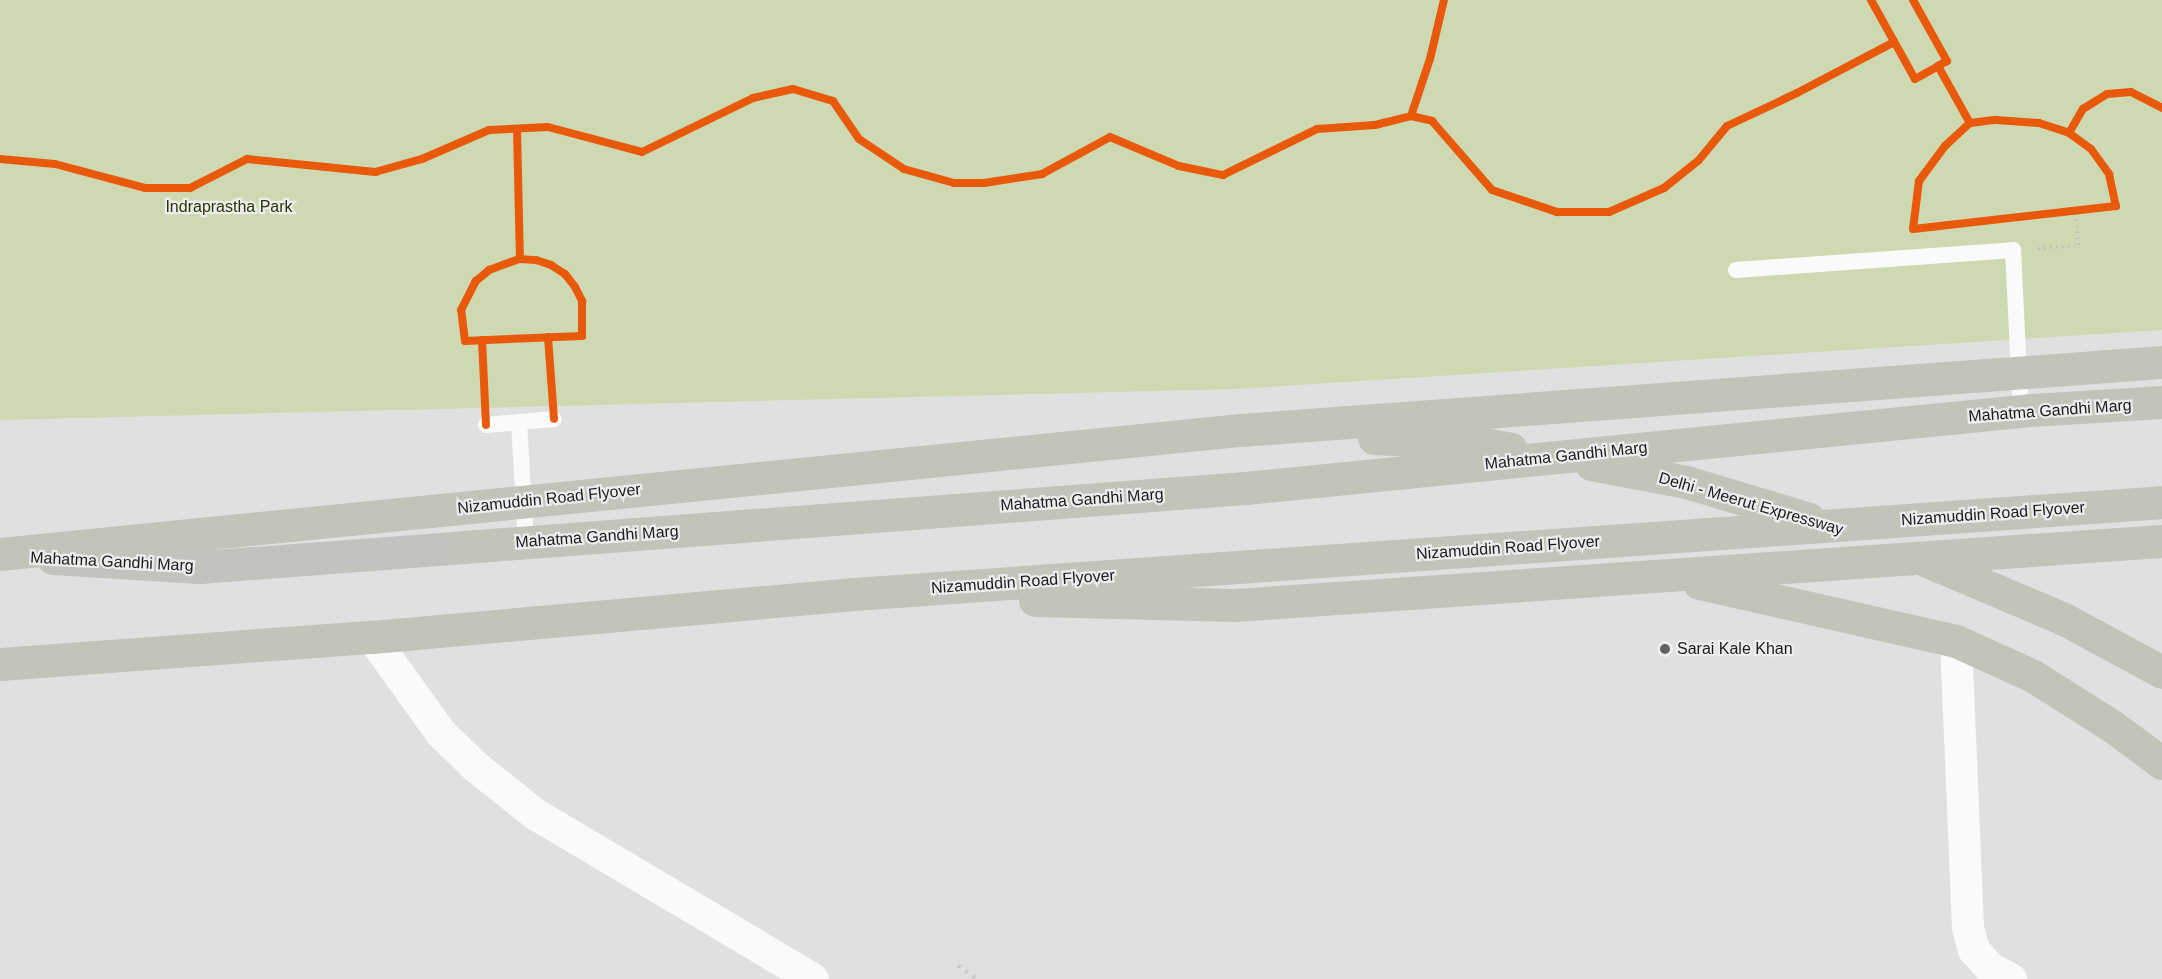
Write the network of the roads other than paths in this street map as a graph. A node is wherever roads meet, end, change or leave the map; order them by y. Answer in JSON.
{"nodes":[{"id":1,"x":1736,"y":270,"type":"dead end"},
{"id":2,"x":2162,"y":362,"type":"edge"},
{"id":3,"x":2162,"y":402,"type":"edge"},
{"id":4,"x":2021,"y":411,"type":"junction"},
{"id":5,"x":554,"y":419,"type":"dead end"},
{"id":6,"x":519,"y":422,"type":"junction"},
{"id":7,"x":486,"y":425,"type":"dead end"},
{"id":8,"x":1241,"y":430,"type":"junction"},
{"id":9,"x":2162,"y":502,"type":"edge"},
{"id":10,"x":2162,"y":541,"type":"edge"},
{"id":11,"x":526,"y":542,"type":"junction"},
{"id":12,"x":464,"y":547,"type":"joint"},
{"id":13,"x":0,"y":555,"type":"edge"},
{"id":14,"x":1662,"y":575,"type":"junction"},
{"id":15,"x":854,"y":594,"type":"junction"},
{"id":16,"x":372,"y":637,"type":"junction"},
{"id":17,"x":1956,"y":641,"type":"junction"},
{"id":18,"x":0,"y":664,"type":"edge"},
{"id":19,"x":2162,"y":672,"type":"edge"},
{"id":20,"x":2162,"y":763,"type":"edge"},
{"id":21,"x":813,"y":979,"type":"edge"},
{"id":22,"x":2011,"y":979,"type":"edge"}],
"edges":[{"from":1,"to":4,"type":"lane"},
{"from":2,"to":8,"type":"highway"},
{"from":3,"to":4,"type":"highway","name":"Mahatma Gandhi Marg"},
{"from":4,"to":11,"type":"highway","name":"Mahatma Gandhi Marg"},
{"from":5,"to":6,"type":"lane"},
{"from":6,"to":7,"type":"lane"},
{"from":6,"to":11,"type":"lane"},
{"from":8,"to":13,"type":"highway","name":"Nizamuddin Road Flyover"},
{"from":8,"to":19,"type":"highway","name":"Delhi - Meerut Expressway"},
{"from":9,"to":15,"type":"highway","name":"Nizamuddin Road Flyover"},
{"from":10,"to":14,"type":"highway"},
{"from":11,"to":12,"type":"highway","name":"Mahatma Gandhi Marg"},
{"from":12,"to":13,"type":"main road","name":"Mahatma Gandhi Marg"},
{"from":14,"to":15,"type":"highway"},
{"from":14,"to":17,"type":"highway"},
{"from":15,"to":16,"type":"highway"},
{"from":16,"to":18,"type":"highway"},
{"from":16,"to":21,"type":"street"},
{"from":17,"to":20,"type":"highway"},
{"from":17,"to":22,"type":"street"}]}
